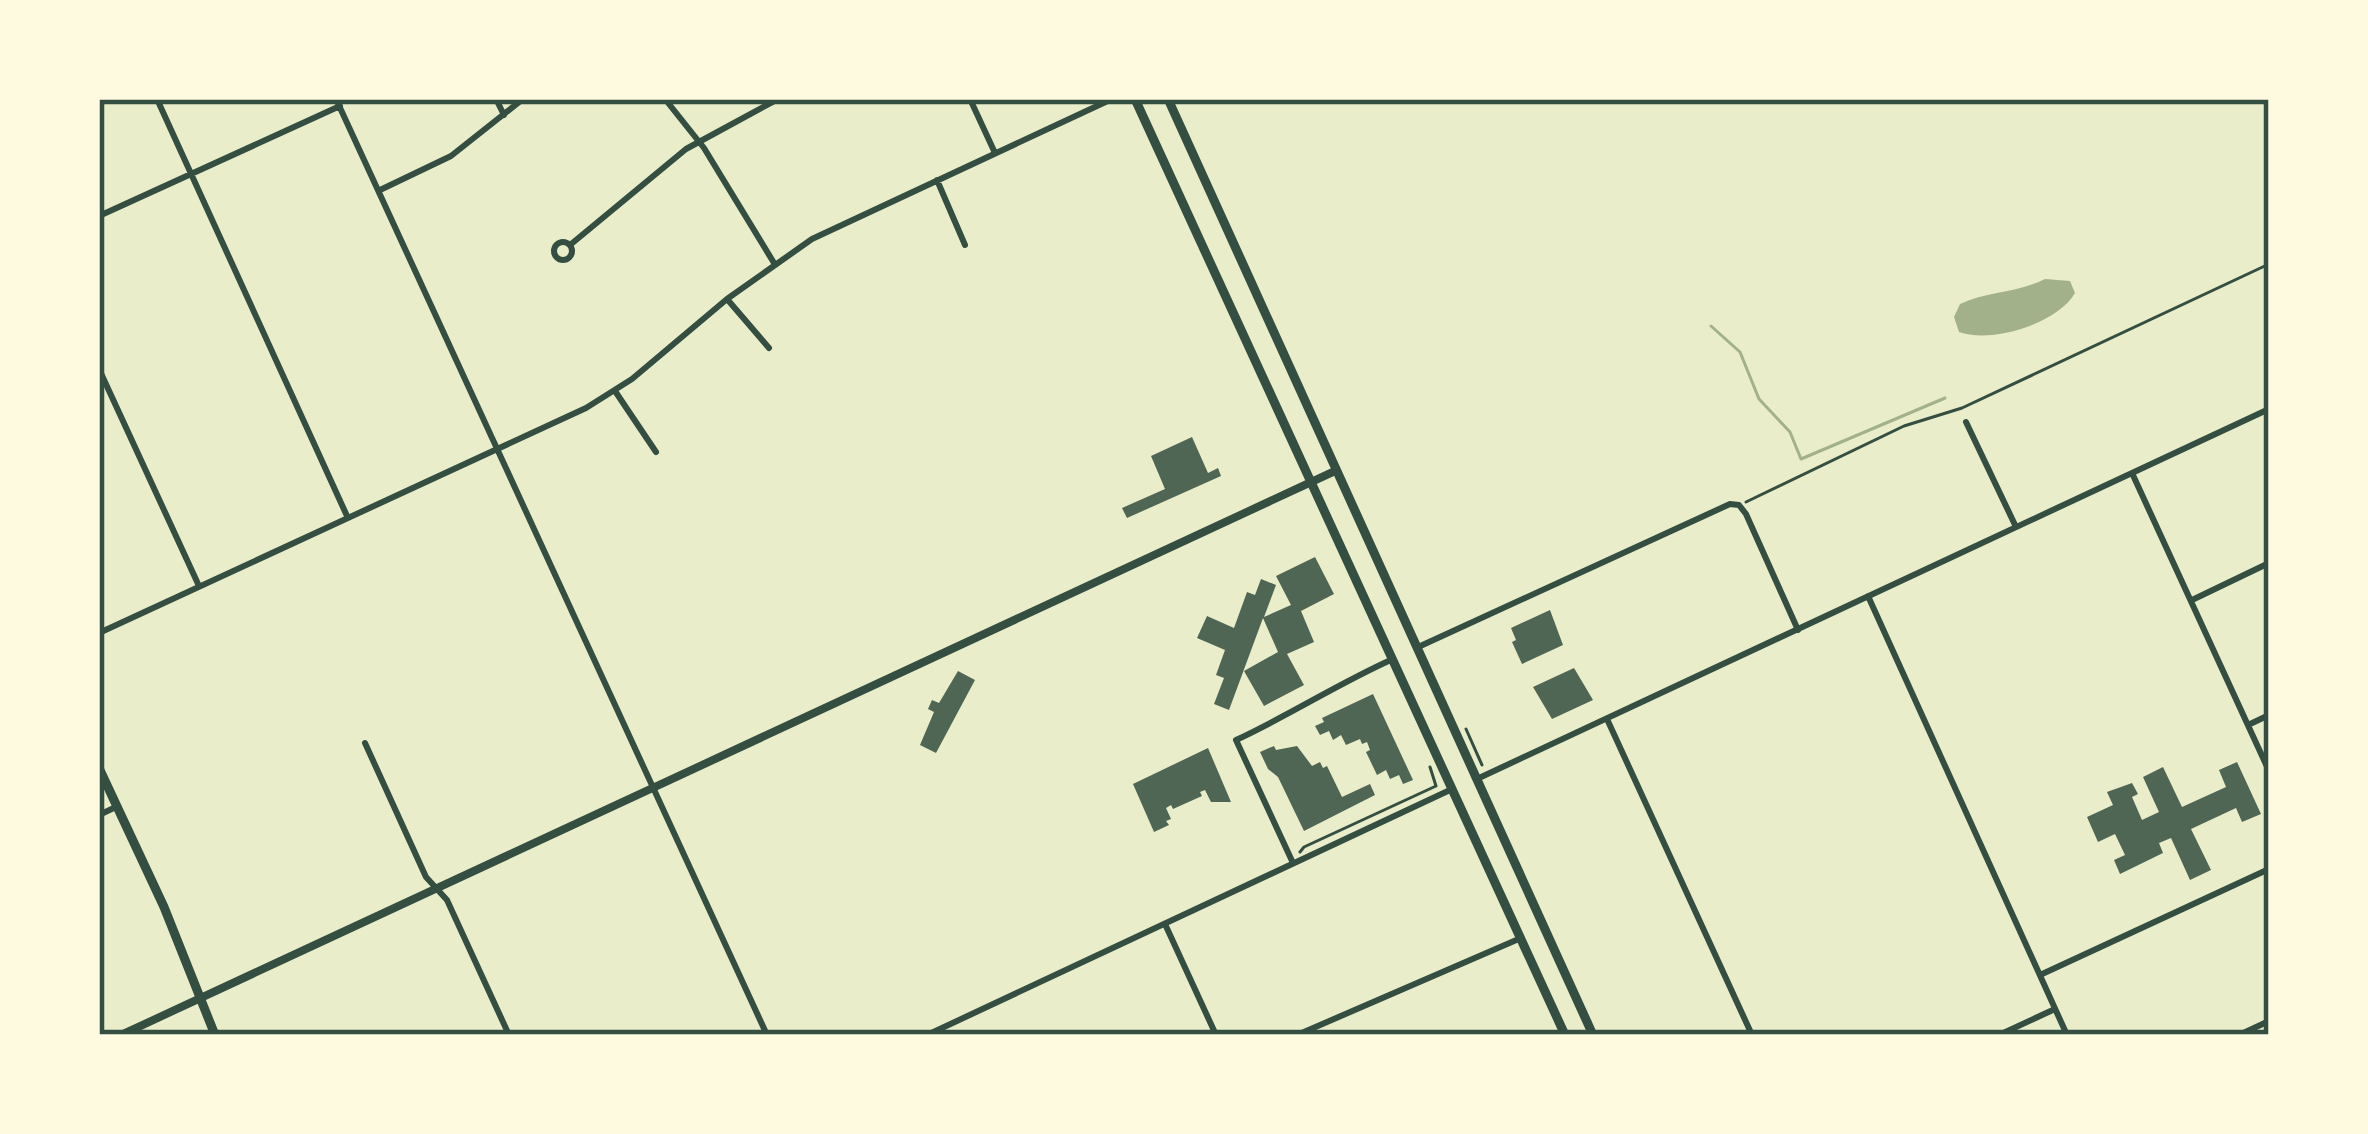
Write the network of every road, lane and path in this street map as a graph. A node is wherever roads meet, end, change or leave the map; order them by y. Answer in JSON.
{"nodes":[{"id":1,"x":157,"y":99,"type":"edge"},
{"id":2,"x":496,"y":99,"type":"edge"},
{"id":3,"x":523,"y":99,"type":"edge"},
{"id":4,"x":665,"y":99,"type":"edge"},
{"id":5,"x":778,"y":99,"type":"edge"},
{"id":6,"x":970,"y":99,"type":"edge"},
{"id":7,"x":1112,"y":99,"type":"edge"},
{"id":8,"x":1136,"y":99,"type":"edge"},
{"id":9,"x":1168,"y":99,"type":"edge"},
{"id":10,"x":338,"y":102,"type":"edge"},
{"id":11,"x":504,"y":115,"type":"junction"},
{"id":12,"x":698,"y":141,"type":"junction"},
{"id":13,"x":995,"y":153,"type":"junction"},
{"id":14,"x":191,"y":174,"type":"junction"},
{"id":15,"x":937,"y":180,"type":"junction"},
{"id":16,"x":379,"y":190,"type":"junction"},
{"id":17,"x":99,"y":216,"type":"edge"},
{"id":18,"x":965,"y":244,"type":"dead end"},
{"id":19,"x":570,"y":245,"type":"dead end"},
{"id":20,"x":774,"y":263,"type":"junction"},
{"id":21,"x":2269,"y":264,"type":"edge"},
{"id":22,"x":727,"y":299,"type":"junction"},
{"id":23,"x":770,"y":349,"type":"dead end"},
{"id":24,"x":99,"y":369,"type":"edge"},
{"id":25,"x":615,"y":391,"type":"junction"},
{"id":26,"x":2269,"y":409,"type":"edge"},
{"id":27,"x":1966,"y":422,"type":"dead end"},
{"id":28,"x":497,"y":448,"type":"junction"},
{"id":29,"x":656,"y":452,"type":"dead end"},
{"id":30,"x":1335,"y":471,"type":"junction"},
{"id":31,"x":2132,"y":473,"type":"junction"},
{"id":32,"x":1312,"y":482,"type":"junction"},
{"id":33,"x":1739,"y":505,"type":"junction"},
{"id":34,"x":348,"y":518,"type":"junction"},
{"id":35,"x":2016,"y":527,"type":"junction"},
{"id":36,"x":2269,"y":562,"type":"edge"},
{"id":37,"x":199,"y":586,"type":"junction"},
{"id":38,"x":1868,"y":596,"type":"junction"},
{"id":39,"x":2192,"y":600,"type":"junction"},
{"id":40,"x":1798,"y":630,"type":"junction"},
{"id":41,"x":99,"y":633,"type":"edge"},
{"id":42,"x":1416,"y":648,"type":"junction"},
{"id":43,"x":1393,"y":659,"type":"junction"},
{"id":44,"x":2269,"y":715,"type":"edge"},
{"id":45,"x":1607,"y":719,"type":"junction"},
{"id":46,"x":2248,"y":725,"type":"junction"},
{"id":47,"x":365,"y":743,"type":"dead end"},
{"id":48,"x":99,"y":768,"type":"edge"},
{"id":49,"x":2269,"y":771,"type":"edge"},
{"id":50,"x":1472,"y":781,"type":"junction"},
{"id":51,"x":1435,"y":785,"type":"dead end"},
{"id":52,"x":654,"y":788,"type":"junction"},
{"id":53,"x":1453,"y":789,"type":"junction"},
{"id":54,"x":118,"y":806,"type":"junction"},
{"id":55,"x":99,"y":815,"type":"edge"},
{"id":56,"x":1293,"y":863,"type":"junction"},
{"id":57,"x":2269,"y":868,"type":"edge"},
{"id":58,"x":436,"y":888,"type":"junction"},
{"id":59,"x":1165,"y":924,"type":"junction"},
{"id":60,"x":1520,"y":938,"type":"junction"},
{"id":61,"x":2041,"y":975,"type":"junction"},
{"id":62,"x":201,"y":998,"type":"junction"},
{"id":63,"x":2055,"y":1009,"type":"junction"},
{"id":64,"x":2269,"y":1021,"type":"edge"},
{"id":65,"x":121,"y":1035,"type":"edge"},
{"id":66,"x":215,"y":1035,"type":"edge"},
{"id":67,"x":509,"y":1035,"type":"edge"},
{"id":68,"x":767,"y":1035,"type":"edge"},
{"id":69,"x":927,"y":1035,"type":"edge"},
{"id":70,"x":1216,"y":1035,"type":"edge"},
{"id":71,"x":1297,"y":1035,"type":"edge"},
{"id":72,"x":1565,"y":1035,"type":"edge"},
{"id":73,"x":1593,"y":1035,"type":"edge"},
{"id":74,"x":1752,"y":1035,"type":"edge"},
{"id":75,"x":1999,"y":1035,"type":"edge"},
{"id":76,"x":2067,"y":1035,"type":"edge"},
{"id":77,"x":2240,"y":1035,"type":"edge"}],
"edges":[{"from":1,"to":14,"type":"street"},
{"from":2,"to":11,"type":"street"},
{"from":3,"to":11,"type":"street"},
{"from":4,"to":12,"type":"street"},
{"from":5,"to":12,"type":"street"},
{"from":6,"to":13,"type":"street"},
{"from":7,"to":13,"type":"street"},
{"from":8,"to":32,"type":"main road"},
{"from":9,"to":30,"type":"main road"},
{"from":10,"to":14,"type":"street"},
{"from":10,"to":16,"type":"street"},
{"from":11,"to":16,"type":"street"},
{"from":12,"to":19,"type":"street"},
{"from":12,"to":20,"type":"street"},
{"from":13,"to":15,"type":"street"},
{"from":14,"to":17,"type":"street"},
{"from":14,"to":34,"type":"street"},
{"from":15,"to":18,"type":"street"},
{"from":15,"to":20,"type":"street"},
{"from":16,"to":28,"type":"street"},
{"from":20,"to":22,"type":"street"},
{"from":21,"to":33,"type":"path"},
{"from":22,"to":23,"type":"street"},
{"from":22,"to":25,"type":"street"},
{"from":24,"to":37,"type":"street"},
{"from":25,"to":28,"type":"street"},
{"from":25,"to":29,"type":"street"},
{"from":26,"to":31,"type":"street"},
{"from":27,"to":35,"type":"street"},
{"from":28,"to":34,"type":"street"},
{"from":28,"to":52,"type":"street"},
{"from":30,"to":32,"type":"street"},
{"from":30,"to":42,"type":"main road"},
{"from":31,"to":35,"type":"street"},
{"from":31,"to":39,"type":"street"},
{"from":32,"to":43,"type":"main road"},
{"from":32,"to":52,"type":"street"},
{"from":33,"to":40,"type":"street"},
{"from":33,"to":42,"type":"street"},
{"from":34,"to":37,"type":"street"},
{"from":35,"to":38,"type":"street"},
{"from":36,"to":39,"type":"street"},
{"from":37,"to":41,"type":"street"},
{"from":38,"to":40,"type":"street"},
{"from":38,"to":61,"type":"street"},
{"from":39,"to":46,"type":"street"},
{"from":40,"to":45,"type":"street"},
{"from":42,"to":50,"type":"main road"},
{"from":43,"to":53,"type":"main road"},
{"from":43,"to":56,"type":"street"},
{"from":44,"to":46,"type":"street"},
{"from":45,"to":50,"type":"street"},
{"from":45,"to":74,"type":"street"},
{"from":46,"to":49,"type":"street"},
{"from":47,"to":58,"type":"street"},
{"from":48,"to":54,"type":"main road"},
{"from":50,"to":53,"type":"main road"},
{"from":50,"to":53,"type":"main road"},
{"from":50,"to":73,"type":"main road"},
{"from":51,"to":56,"type":"path"},
{"from":52,"to":58,"type":"street"},
{"from":52,"to":68,"type":"street"},
{"from":53,"to":56,"type":"street"},
{"from":53,"to":60,"type":"main road"},
{"from":54,"to":55,"type":"street"},
{"from":54,"to":62,"type":"main road"},
{"from":56,"to":59,"type":"street"},
{"from":57,"to":61,"type":"street"},
{"from":58,"to":62,"type":"street"},
{"from":58,"to":67,"type":"street"},
{"from":59,"to":69,"type":"street"},
{"from":59,"to":70,"type":"street"},
{"from":60,"to":71,"type":"street"},
{"from":60,"to":72,"type":"main road"},
{"from":61,"to":63,"type":"street"},
{"from":62,"to":65,"type":"street"},
{"from":62,"to":66,"type":"main road"},
{"from":63,"to":75,"type":"street"},
{"from":63,"to":76,"type":"street"},
{"from":64,"to":77,"type":"street"}]}
